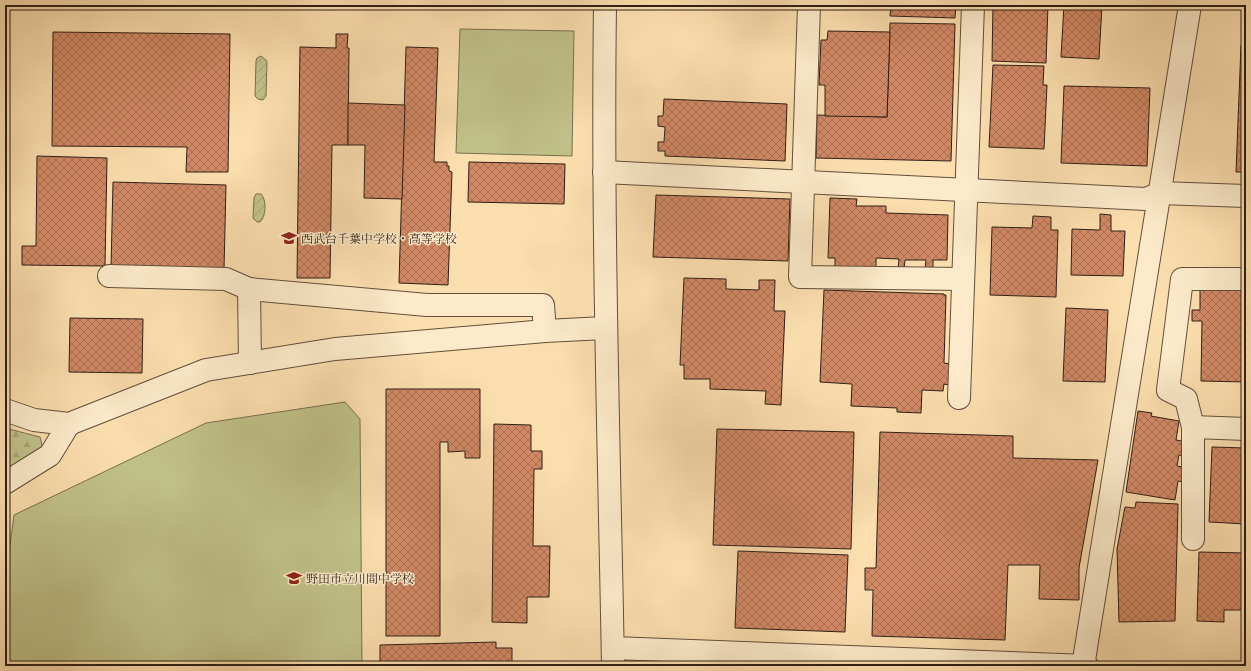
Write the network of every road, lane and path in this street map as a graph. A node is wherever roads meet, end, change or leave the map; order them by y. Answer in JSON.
{"nodes":[{"id":1,"x":605,"y":5,"type":"edge"},
{"id":2,"x":809,"y":5,"type":"edge"},
{"id":3,"x":972,"y":5,"type":"edge"},
{"id":4,"x":1190,"y":5,"type":"edge"},
{"id":5,"x":604,"y":172,"type":"junction"},
{"id":6,"x":804,"y":182,"type":"junction"},
{"id":7,"x":966,"y":190,"type":"junction"},
{"id":8,"x":1160,"y":193,"type":"junction"},
{"id":9,"x":1246,"y":196,"type":"edge"},
{"id":10,"x":109,"y":276,"type":"dead end"},
{"id":11,"x":963,"y":279,"type":"junction"},
{"id":12,"x":1246,"y":279,"type":"edge"},
{"id":13,"x":249,"y":289,"type":"junction"},
{"id":14,"x":606,"y":328,"type":"junction"},
{"id":15,"x":545,"y":332,"type":"junction"},
{"id":16,"x":250,"y":363,"type":"junction"},
{"id":17,"x":959,"y":398,"type":"dead end"},
{"id":18,"x":5,"y":410,"type":"edge"},
{"id":19,"x":69,"y":424,"type":"junction"},
{"id":20,"x":1193,"y":427,"type":"junction"},
{"id":21,"x":1246,"y":429,"type":"edge"},
{"id":22,"x":5,"y":483,"type":"edge"},
{"id":23,"x":1193,"y":539,"type":"dead end"},
{"id":24,"x":613,"y":657,"type":"edge"},
{"id":25,"x":1083,"y":666,"type":"edge"},
{"id":26,"x":1087,"y":666,"type":"edge"}],
"edges":[{"from":1,"to":5,"type":"street"},
{"from":2,"to":6,"type":"street"},
{"from":3,"to":7,"type":"street"},
{"from":4,"to":8,"type":"street"},
{"from":5,"to":6,"type":"street"},
{"from":5,"to":14,"type":"street"},
{"from":6,"to":7,"type":"street"},
{"from":6,"to":11,"type":"street"},
{"from":7,"to":8,"type":"street"},
{"from":7,"to":11,"type":"street"},
{"from":8,"to":9,"type":"street"},
{"from":8,"to":25,"type":"street"},
{"from":10,"to":13,"type":"street"},
{"from":11,"to":17,"type":"street"},
{"from":12,"to":20,"type":"street"},
{"from":13,"to":15,"type":"street"},
{"from":13,"to":16,"type":"street"},
{"from":14,"to":15,"type":"street"},
{"from":14,"to":24,"type":"street"},
{"from":15,"to":16,"type":"street"},
{"from":16,"to":19,"type":"street"},
{"from":18,"to":19,"type":"street"},
{"from":19,"to":22,"type":"street"},
{"from":20,"to":21,"type":"street"},
{"from":20,"to":23,"type":"street"},
{"from":24,"to":25,"type":"street"},
{"from":25,"to":26,"type":"street"}]}
